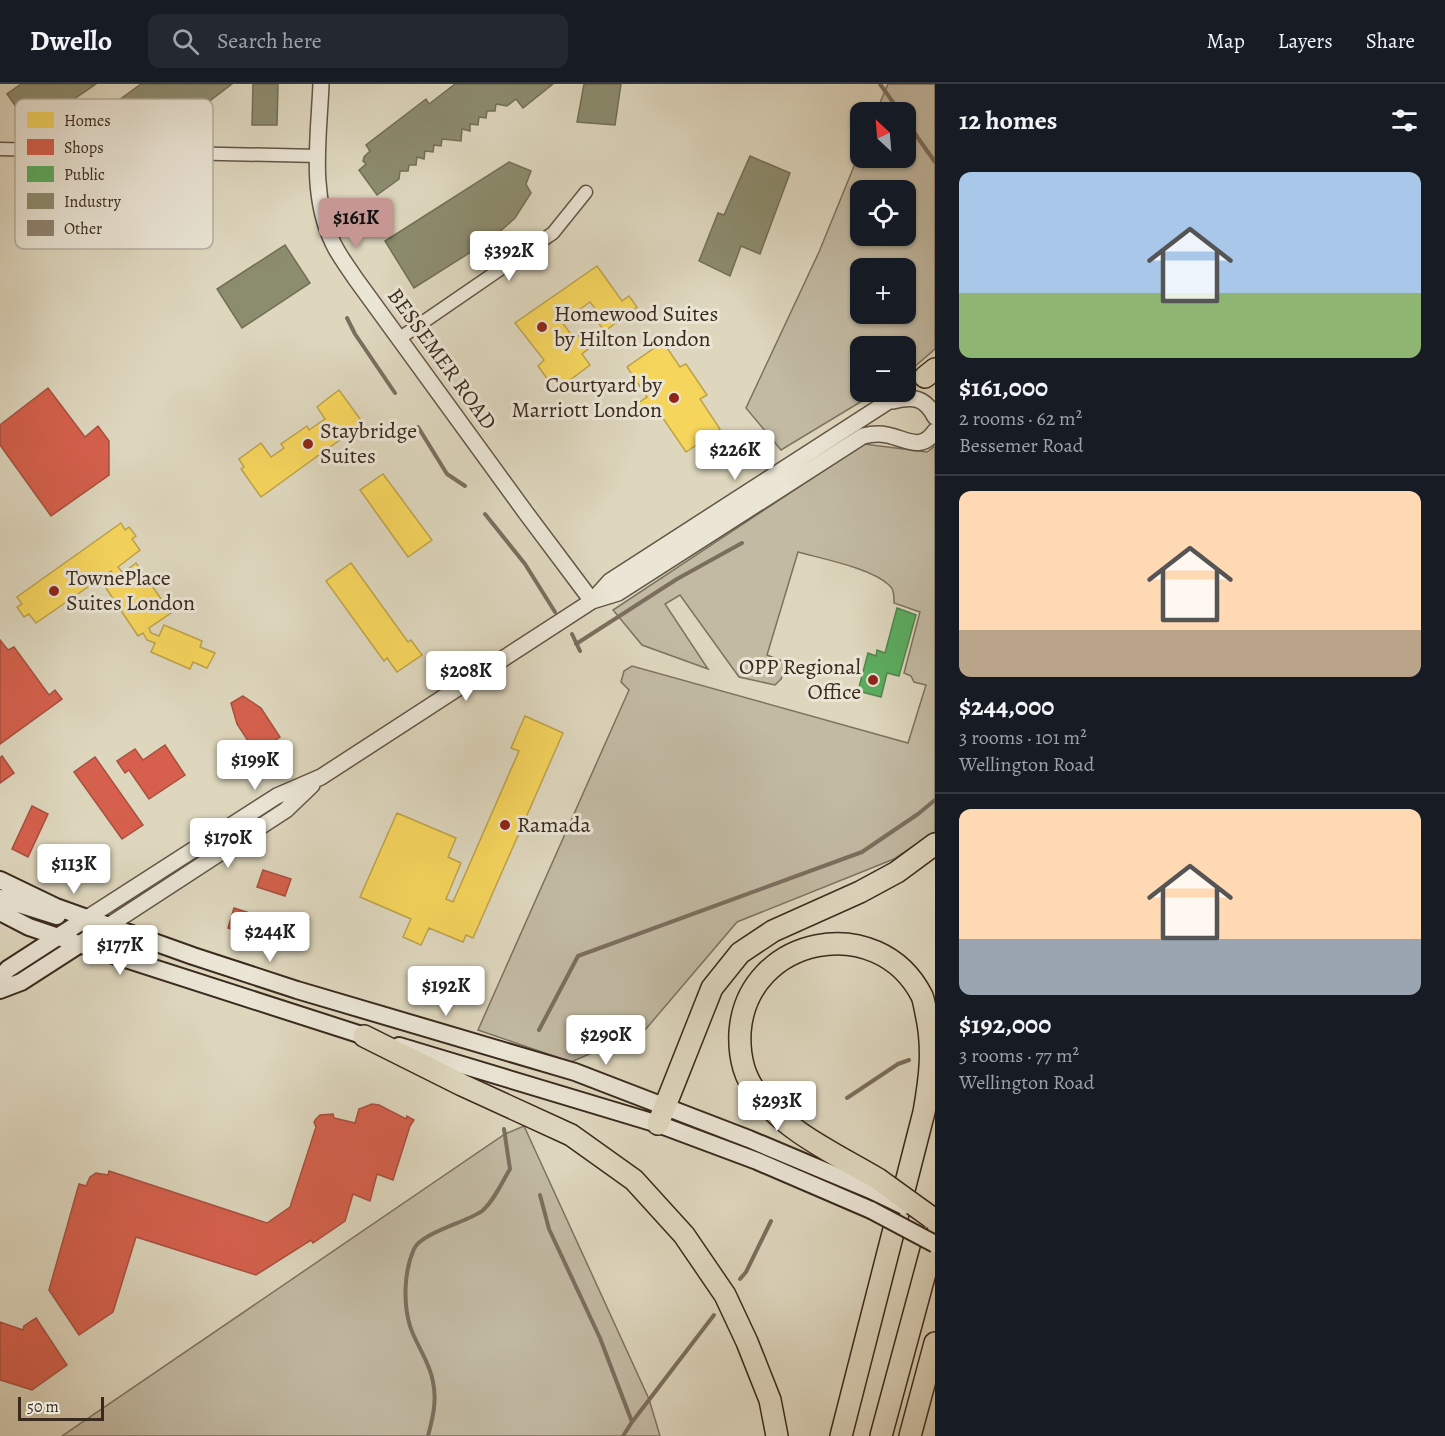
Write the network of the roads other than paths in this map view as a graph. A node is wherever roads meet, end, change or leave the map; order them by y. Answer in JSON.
{"nodes":[{"id":1,"x":321,"y":84,"type":"edge"},
{"id":2,"x":0,"y":149,"type":"edge"},
{"id":3,"x":15,"y":149,"type":"edge"},
{"id":4,"x":213,"y":154,"type":"edge"},
{"id":5,"x":318,"y":156,"type":"junction"},
{"id":6,"x":586,"y":192,"type":"dead end"},
{"id":7,"x":399,"y":338,"type":"junction"},
{"id":8,"x":930,"y":373,"type":"edge"},
{"id":9,"x":916,"y":383,"type":"edge"},
{"id":10,"x":887,"y":403,"type":"joint"},
{"id":11,"x":935,"y":417,"type":"edge"},
{"id":12,"x":935,"y":430,"type":"edge"},
{"id":13,"x":592,"y":601,"type":"junction"},
{"id":14,"x":321,"y":777,"type":"junction"},
{"id":15,"x":935,"y":844,"type":"edge"},
{"id":16,"x":0,"y":880,"type":"edge"},
{"id":17,"x":0,"y":898,"type":"edge"},
{"id":18,"x":0,"y":912,"type":"edge"},
{"id":19,"x":83,"y":920,"type":"junction"},
{"id":20,"x":108,"y":926,"type":"junction"},
{"id":21,"x":57,"y":937,"type":"junction"},
{"id":22,"x":79,"y":944,"type":"junction"},
{"id":23,"x":0,"y":978,"type":"edge"},
{"id":24,"x":0,"y":990,"type":"edge"},
{"id":25,"x":364,"y":1036,"type":"junction"},
{"id":26,"x":662,"y":1115,"type":"junction"},
{"id":27,"x":876,"y":1186,"type":"junction"},
{"id":28,"x":934,"y":1225,"type":"edge"},
{"id":29,"x":935,"y":1244,"type":"edge"},
{"id":30,"x":935,"y":1343,"type":"edge"},
{"id":31,"x":777,"y":1436,"type":"edge"},
{"id":32,"x":841,"y":1436,"type":"edge"},
{"id":33,"x":881,"y":1436,"type":"edge"},
{"id":34,"x":910,"y":1436,"type":"edge"}],
"edges":[{"from":1,"to":5,"type":"street","name":"BESSEMER ROAD"},
{"from":2,"to":3,"type":"street"},
{"from":4,"to":5,"type":"street"},
{"from":5,"to":7,"type":"street","name":"BESSEMER ROAD"},
{"from":6,"to":7,"type":"street"},
{"from":7,"to":13,"type":"street","name":"BESSEMER ROAD"},
{"from":8,"to":9,"type":"street"},
{"from":10,"to":11,"type":"street"},
{"from":10,"to":13,"type":"street"},
{"from":12,"to":13,"type":"street"},
{"from":13,"to":14,"type":"street"},
{"from":14,"to":19,"type":"street"},
{"from":14,"to":20,"type":"street"},
{"from":15,"to":26,"type":"highway"},
{"from":16,"to":19,"type":"main road"},
{"from":17,"to":19,"type":"main road"},
{"from":18,"to":21,"type":"main road"},
{"from":19,"to":20,"type":"main road"},
{"from":19,"to":21,"type":"main road"},
{"from":20,"to":22,"type":"main road"},
{"from":20,"to":26,"type":"main road"},
{"from":21,"to":22,"type":"main road"},
{"from":21,"to":23,"type":"main road"},
{"from":22,"to":24,"type":"main road"},
{"from":22,"to":25,"type":"main road"},
{"from":25,"to":26,"type":"main road"},
{"from":25,"to":31,"type":"highway"},
{"from":26,"to":27,"type":"main road"},
{"from":26,"to":29,"type":"main road","bridge":true},
{"from":27,"to":28,"type":"highway","bridge":true},
{"from":27,"to":32,"type":"highway"},
{"from":28,"to":33,"type":"highway"},
{"from":30,"to":34,"type":"highway"}]}
